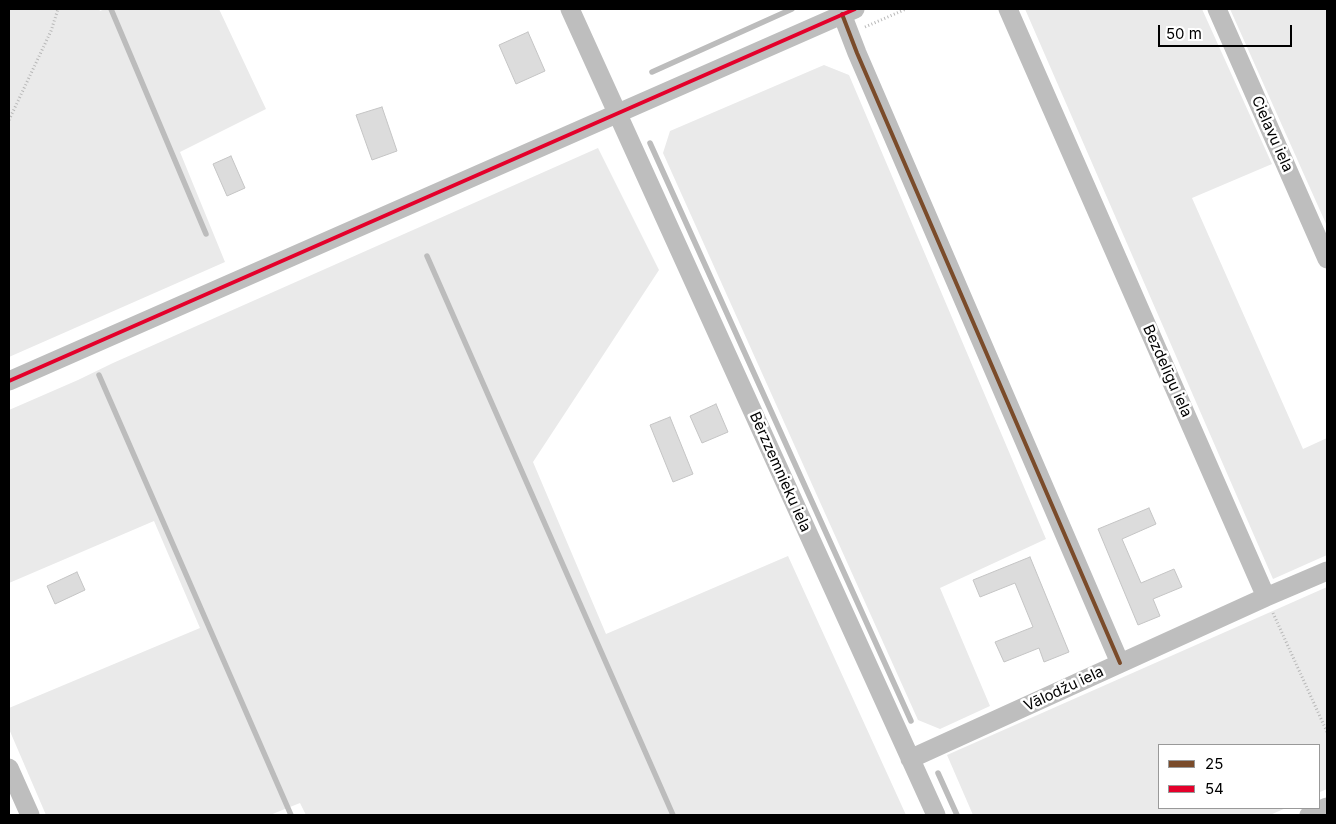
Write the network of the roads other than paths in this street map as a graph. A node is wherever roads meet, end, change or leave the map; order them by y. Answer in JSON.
{"nodes":[{"id":1,"x":570,"y":9,"type":"edge"},
{"id":2,"x":1008,"y":9,"type":"edge"},
{"id":3,"x":1217,"y":9,"type":"edge"},
{"id":4,"x":848,"y":12,"type":"edge"},
{"id":5,"x":621,"y":121,"type":"junction"},
{"id":6,"x":1327,"y":259,"type":"edge"},
{"id":7,"x":9,"y":382,"type":"edge"},
{"id":8,"x":1327,"y":571,"type":"edge"},
{"id":9,"x":1266,"y":597,"type":"junction"},
{"id":10,"x":1120,"y":663,"type":"junction"},
{"id":11,"x":910,"y":759,"type":"junction"},
{"id":12,"x":9,"y":768,"type":"edge"},
{"id":13,"x":1327,"y":807,"type":"edge"},
{"id":14,"x":30,"y":815,"type":"edge"},
{"id":15,"x":936,"y":815,"type":"edge"},
{"id":16,"x":1309,"y":815,"type":"edge"}],
"edges":[{"from":1,"to":5,"type":"street","name":"Bērzzemnieku iela"},
{"from":2,"to":9,"type":"street","name":"Bezdelīgu iela"},
{"from":3,"to":6,"type":"street","name":"Cielavu iela"},
{"from":4,"to":5,"type":"street"},
{"from":4,"to":10,"type":"street"},
{"from":5,"to":7,"type":"street"},
{"from":5,"to":11,"type":"street","name":"Bērzzemnieku iela"},
{"from":8,"to":9,"type":"street","name":"Vālodžu iela"},
{"from":9,"to":10,"type":"street","name":"Vālodžu iela"},
{"from":10,"to":11,"type":"street","name":"Vālodžu iela"},
{"from":11,"to":15,"type":"street","name":"Bērzzemnieku iela"},
{"from":12,"to":14,"type":"street"},
{"from":13,"to":16,"type":"street"}]}
